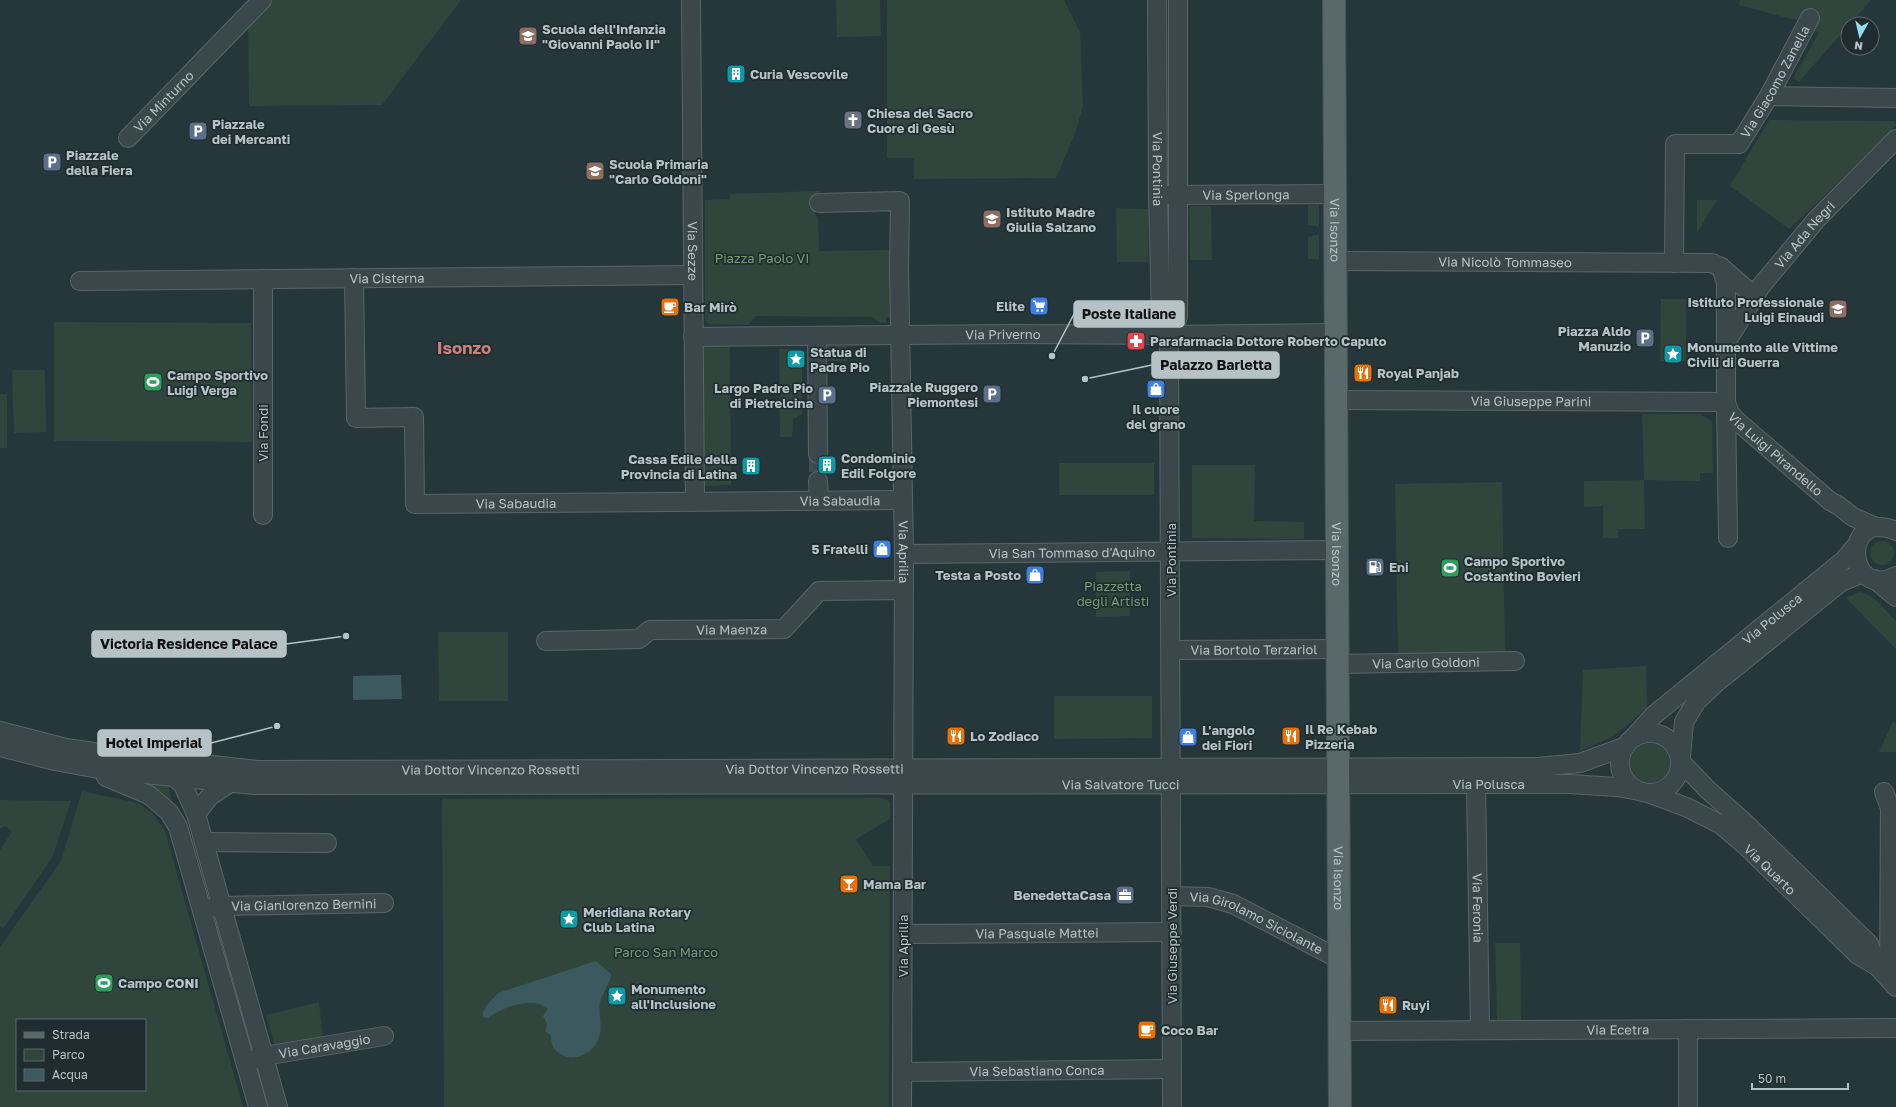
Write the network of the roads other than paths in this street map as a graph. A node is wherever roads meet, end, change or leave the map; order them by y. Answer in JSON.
{"nodes":[{"id":1,"x":246,"y":0,"type":"edge"},
{"id":2,"x":262,"y":0,"type":"edge"},
{"id":3,"x":691,"y":0,"type":"edge"},
{"id":4,"x":1157,"y":0,"type":"edge"},
{"id":5,"x":1178,"y":0,"type":"edge"},
{"id":6,"x":1334,"y":0,"type":"edge"},
{"id":7,"x":1810,"y":18,"type":"dead end"},
{"id":8,"x":199,"y":64,"type":"junction"},
{"id":9,"x":1769,"y":96,"type":"junction"},
{"id":10,"x":1896,"y":98,"type":"edge"},
{"id":11,"x":128,"y":138,"type":"dead end"},
{"id":12,"x":1896,"y":139,"type":"edge"},
{"id":13,"x":1335,"y":194,"type":"junction"},
{"id":14,"x":1158,"y":195,"type":"junction"},
{"id":15,"x":1178,"y":195,"type":"junction"},
{"id":16,"x":819,"y":203,"type":"dead end"},
{"id":17,"x":1336,"y":261,"type":"junction"},
{"id":18,"x":1674,"y":263,"type":"junction"},
{"id":19,"x":1721,"y":267,"type":"junction"},
{"id":20,"x":693,"y":275,"type":"junction"},
{"id":21,"x":354,"y":278,"type":"junction"},
{"id":22,"x":263,"y":279,"type":"junction"},
{"id":23,"x":80,"y":281,"type":"dead end"},
{"id":24,"x":1754,"y":296,"type":"junction"},
{"id":25,"x":1336,"y":333,"type":"junction"},
{"id":26,"x":900,"y":335,"type":"junction"},
{"id":27,"x":817,"y":336,"type":"junction"},
{"id":28,"x":1169,"y":336,"type":"junction"},
{"id":29,"x":693,"y":337,"type":"junction"},
{"id":30,"x":1727,"y":341,"type":"junction"},
{"id":31,"x":1337,"y":400,"type":"junction"},
{"id":32,"x":1726,"y":402,"type":"junction"},
{"id":33,"x":818,"y":454,"type":"tunnel mouth"},
{"id":34,"x":818,"y":481,"type":"tunnel mouth"},
{"id":35,"x":819,"y":500,"type":"junction"},
{"id":36,"x":903,"y":500,"type":"junction"},
{"id":37,"x":695,"y":501,"type":"junction"},
{"id":38,"x":1830,"y":501,"type":"junction"},
{"id":39,"x":263,"y":515,"type":"dead end"},
{"id":40,"x":1889,"y":526,"type":"edge"},
{"id":41,"x":1728,"y":538,"type":"dead end"},
{"id":42,"x":1857,"y":543,"type":"junction"},
{"id":43,"x":1336,"y":550,"type":"junction"},
{"id":44,"x":1171,"y":551,"type":"junction"},
{"id":45,"x":904,"y":554,"type":"junction"},
{"id":46,"x":1868,"y":576,"type":"junction"},
{"id":47,"x":1896,"y":576,"type":"edge"},
{"id":48,"x":904,"y":590,"type":"junction"},
{"id":49,"x":1896,"y":597,"type":"edge"},
{"id":50,"x":546,"y":641,"type":"dead end"},
{"id":51,"x":1171,"y":650,"type":"junction"},
{"id":52,"x":1337,"y":656,"type":"junction"},
{"id":53,"x":1515,"y":661,"type":"dead end"},
{"id":54,"x":0,"y":731,"type":"edge"},
{"id":55,"x":1629,"y":742,"type":"junction"},
{"id":56,"x":0,"y":747,"type":"edge"},
{"id":57,"x":1681,"y":760,"type":"junction"},
{"id":58,"x":86,"y":767,"type":"junction"},
{"id":59,"x":174,"y":770,"type":"junction"},
{"id":60,"x":1171,"y":776,"type":"junction"},
{"id":61,"x":903,"y":777,"type":"junction"},
{"id":62,"x":1338,"y":777,"type":"junction"},
{"id":63,"x":230,"y":783,"type":"junction"},
{"id":64,"x":1476,"y":785,"type":"junction"},
{"id":65,"x":1644,"y":792,"type":"junction"},
{"id":66,"x":1884,"y":792,"type":"dead end"},
{"id":67,"x":196,"y":814,"type":"junction"},
{"id":68,"x":178,"y":827,"type":"junction"},
{"id":69,"x":204,"y":842,"type":"junction"},
{"id":70,"x":327,"y":844,"type":"dead end"},
{"id":71,"x":1171,"y":896,"type":"junction"},
{"id":72,"x":384,"y":904,"type":"dead end"},
{"id":73,"x":222,"y":906,"type":"junction"},
{"id":74,"x":201,"y":910,"type":"junction"},
{"id":75,"x":1172,"y":932,"type":"junction"},
{"id":76,"x":902,"y":934,"type":"junction"},
{"id":77,"x":1339,"y":959,"type":"junction"},
{"id":78,"x":1888,"y":978,"type":"edge"},
{"id":79,"x":1896,"y":1028,"type":"edge"},
{"id":80,"x":1480,"y":1030,"type":"junction"},
{"id":81,"x":1688,"y":1030,"type":"junction"},
{"id":82,"x":1340,"y":1031,"type":"junction"},
{"id":83,"x":384,"y":1036,"type":"dead end"},
{"id":84,"x":264,"y":1056,"type":"junction"},
{"id":85,"x":245,"y":1063,"type":"junction"},
{"id":86,"x":1172,"y":1069,"type":"junction"},
{"id":87,"x":902,"y":1072,"type":"junction"},
{"id":88,"x":258,"y":1107,"type":"edge"},
{"id":89,"x":278,"y":1107,"type":"edge"},
{"id":90,"x":902,"y":1107,"type":"edge"},
{"id":91,"x":1172,"y":1107,"type":"edge"},
{"id":92,"x":1340,"y":1107,"type":"edge"},
{"id":93,"x":1688,"y":1107,"type":"edge"}],
"edges":[{"from":1,"to":8,"type":"street","name":"Via Minturno"},
{"from":2,"to":8,"type":"street","name":"Via Minturno"},
{"from":3,"to":20,"type":"street","name":"Via Sezze"},
{"from":4,"to":14,"type":"street","name":"Via Pontinia"},
{"from":5,"to":15,"type":"street","name":"Via Pontinia"},
{"from":6,"to":13,"type":"main road","name":"Via Isonzo"},
{"from":7,"to":9,"type":"street","name":"Via Giacomo Zanella"},
{"from":8,"to":11,"type":"street","name":"Via Minturno"},
{"from":9,"to":10,"type":"street"},
{"from":9,"to":18,"type":"street","name":"Via Giacomo Zanella"},
{"from":12,"to":24,"type":"street","name":"Via Ada Negri"},
{"from":13,"to":15,"type":"street","name":"Via Sperlonga"},
{"from":13,"to":17,"type":"main road","name":"Via Isonzo"},
{"from":14,"to":15,"type":"street","name":"Via Sperlonga"},
{"from":14,"to":28,"type":"street","name":"Via Pontinia"},
{"from":15,"to":28,"type":"street","name":"Via Pontinia"},
{"from":16,"to":26,"type":"street"},
{"from":17,"to":18,"type":"street","name":"Via Nicolò Tommaseo"},
{"from":17,"to":25,"type":"main road","name":"Via Isonzo"},
{"from":18,"to":19,"type":"street"},
{"from":19,"to":24,"type":"street"},
{"from":19,"to":30,"type":"street"},
{"from":20,"to":21,"type":"street","name":"Via Cisterna"},
{"from":20,"to":29,"type":"street","name":"Via Sezze"},
{"from":21,"to":22,"type":"street","name":"Via Cisterna"},
{"from":21,"to":37,"type":"street","name":"Via Sabaudia"},
{"from":22,"to":23,"type":"street","name":"Via Cisterna"},
{"from":22,"to":39,"type":"street","name":"Via Fondi"},
{"from":24,"to":30,"type":"street","name":"Via Ada Negri"},
{"from":25,"to":28,"type":"street","name":"Via Priverno"},
{"from":25,"to":31,"type":"main road","name":"Via Isonzo"},
{"from":26,"to":27,"type":"street","name":"Via Priverno"},
{"from":26,"to":28,"type":"street","name":"Via Priverno"},
{"from":26,"to":36,"type":"street","name":"Via Aprilia"},
{"from":27,"to":29,"type":"street","name":"Via Priverno"},
{"from":27,"to":33,"type":"street"},
{"from":28,"to":44,"type":"street","name":"Via Pontinia"},
{"from":29,"to":37,"type":"street","name":"Via Sezze"},
{"from":30,"to":32,"type":"street"},
{"from":31,"to":32,"type":"street","name":"Via Giuseppe Parini"},
{"from":31,"to":43,"type":"main road","name":"Via Isonzo"},
{"from":32,"to":38,"type":"street","name":"Via Luigi Pirandello"},
{"from":32,"to":41,"type":"street"},
{"from":34,"to":35,"type":"street"},
{"from":35,"to":36,"type":"street","name":"Via Sabaudia"},
{"from":35,"to":37,"type":"street","name":"Via Sabaudia"},
{"from":36,"to":45,"type":"street","name":"Via Aprilia"},
{"from":38,"to":40,"type":"street","name":"Via Luigi Pirandello"},
{"from":38,"to":42,"type":"street","name":"Via Luigi Pirandello"},
{"from":40,"to":42,"type":"street","name":"Via Polusca"},
{"from":42,"to":46,"type":"street"},
{"from":42,"to":55,"type":"street","name":"Via Polusca"},
{"from":43,"to":44,"type":"street","name":"Via San Tommaso d'Aquino"},
{"from":43,"to":52,"type":"main road","name":"Via Isonzo"},
{"from":44,"to":45,"type":"street","name":"Via San Tommaso d'Aquino"},
{"from":44,"to":51,"type":"street","name":"Via Pontinia"},
{"from":45,"to":48,"type":"street","name":"Via Aprilia"},
{"from":46,"to":47,"type":"street","name":"Via Polusca"},
{"from":46,"to":49,"type":"street"},
{"from":46,"to":57,"type":"street","name":"Via Polusca"},
{"from":48,"to":50,"type":"street","name":"Via Maenza"},
{"from":48,"to":61,"type":"street","name":"Via Aprilia"},
{"from":51,"to":52,"type":"street","name":"Via Bortolo Terzariol"},
{"from":51,"to":60,"type":"street","name":"Via Pontinia"},
{"from":52,"to":53,"type":"street","name":"Via Carlo Goldoni"},
{"from":52,"to":62,"type":"main road","name":"Via Isonzo"},
{"from":54,"to":59,"type":"street","name":"Via Dottor Vincenzo Rossetti"},
{"from":55,"to":57,"type":"street"},
{"from":55,"to":62,"type":"street","name":"Via Polusca"},
{"from":55,"to":65,"type":"street"},
{"from":56,"to":58,"type":"street","name":"Via Dottor Vincenzo Rossetti"},
{"from":57,"to":65,"type":"street"},
{"from":57,"to":78,"type":"street","name":"Via Quarto"},
{"from":58,"to":59,"type":"street","name":"Via Dottor Vincenzo Rossetti"},
{"from":58,"to":68,"type":"street"},
{"from":59,"to":61,"type":"street","name":"Via Dottor Vincenzo Rossetti"},
{"from":59,"to":63,"type":"street","name":"Via Dottor Vincenzo Rossetti"},
{"from":59,"to":67,"type":"street"},
{"from":59,"to":68,"type":"street"},
{"from":60,"to":61,"type":"street","name":"Via Salvatore Tucci"},
{"from":60,"to":62,"type":"street","name":"Via Salvatore Tucci"},
{"from":60,"to":71,"type":"street","name":"Via Giuseppe Verdi"},
{"from":61,"to":63,"type":"street","name":"Via Dottor Vincenzo Rossetti"},
{"from":61,"to":76,"type":"street","name":"Via Aprilia"},
{"from":62,"to":64,"type":"street","name":"Via Polusca"},
{"from":62,"to":77,"type":"main road","name":"Via Isonzo"},
{"from":63,"to":67,"type":"street"},
{"from":64,"to":65,"type":"street","name":"Via Polusca"},
{"from":64,"to":80,"type":"street","name":"Via Feronia"},
{"from":65,"to":78,"type":"street","name":"Via Quarto"},
{"from":66,"to":78,"type":"street"},
{"from":67,"to":69,"type":"street"},
{"from":68,"to":74,"type":"street"},
{"from":69,"to":70,"type":"street"},
{"from":69,"to":73,"type":"street"},
{"from":71,"to":75,"type":"street","name":"Via Giuseppe Verdi"},
{"from":71,"to":77,"type":"street","name":"Via Girolamo Siciolante"},
{"from":72,"to":73,"type":"street","name":"Via Gianlorenzo Bernini"},
{"from":73,"to":74,"type":"street","name":"Via Gianlorenzo Bernini"},
{"from":73,"to":84,"type":"street"},
{"from":74,"to":85,"type":"street"},
{"from":75,"to":76,"type":"street","name":"Via Pasquale Mattei"},
{"from":75,"to":86,"type":"street","name":"Via Giuseppe Verdi"},
{"from":76,"to":87,"type":"street","name":"Via Aprilia"},
{"from":77,"to":82,"type":"main road","name":"Via Isonzo"},
{"from":79,"to":81,"type":"street","name":"Via Ecetra"},
{"from":80,"to":81,"type":"street","name":"Via Ecetra"},
{"from":80,"to":82,"type":"street","name":"Via Ecetra"},
{"from":81,"to":93,"type":"street"},
{"from":82,"to":92,"type":"main road","name":"Via Isonzo"},
{"from":83,"to":84,"type":"street","name":"Via Caravaggio"},
{"from":84,"to":85,"type":"street","name":"Via Caravaggio"},
{"from":84,"to":89,"type":"street"},
{"from":85,"to":88,"type":"street"},
{"from":86,"to":87,"type":"street","name":"Via Sebastiano Conca"},
{"from":86,"to":91,"type":"street","name":"Via Giuseppe Verdi"},
{"from":87,"to":90,"type":"street","name":"Via Aprilia"}]}
